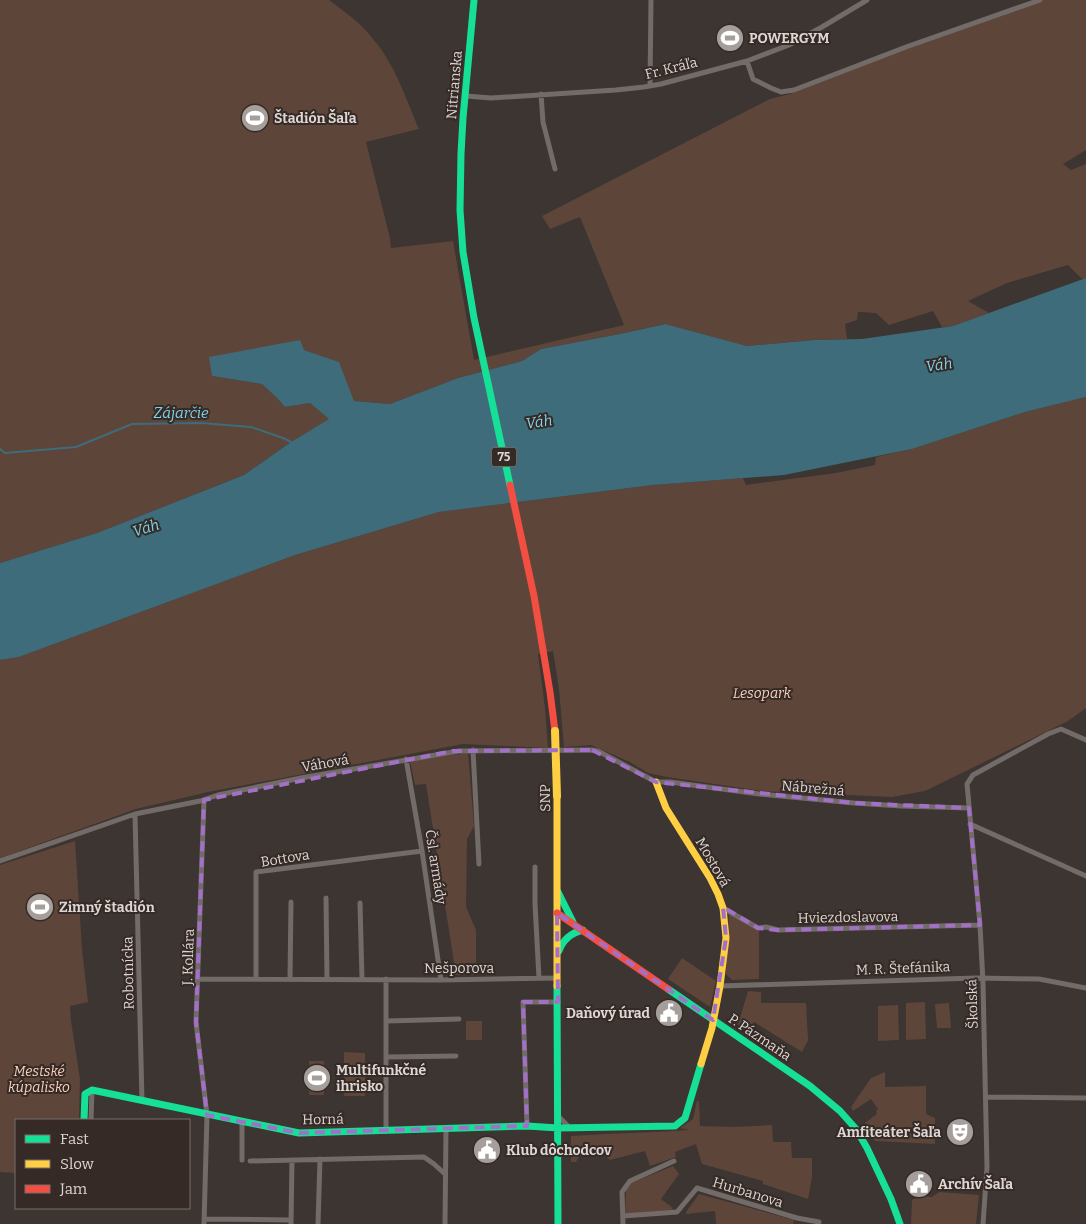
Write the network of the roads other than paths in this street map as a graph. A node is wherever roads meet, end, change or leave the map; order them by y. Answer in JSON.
{"nodes":[{"id":1,"x":474,"y":0,"type":"edge"},
{"id":2,"x":651,"y":0,"type":"edge"},
{"id":3,"x":866,"y":0,"type":"edge"},
{"id":4,"x":1040,"y":0,"type":"edge"},
{"id":5,"x":747,"y":61,"type":"junction"},
{"id":6,"x":650,"y":86,"type":"junction"},
{"id":7,"x":541,"y":94,"type":"junction"},
{"id":8,"x":466,"y":96,"type":"junction"},
{"id":9,"x":555,"y":169,"type":"dead end"},
{"id":10,"x":534,"y":596,"type":"joint"},
{"id":11,"x":1086,"y":740,"type":"edge"},
{"id":12,"x":473,"y":750,"type":"junction"},
{"id":13,"x":406,"y":759,"type":"junction"},
{"id":14,"x":656,"y":782,"type":"junction"},
{"id":15,"x":204,"y":800,"type":"junction"},
{"id":16,"x":969,"y":808,"type":"junction"},
{"id":17,"x":135,"y":814,"type":"junction"},
{"id":18,"x":970,"y":824,"type":"junction"},
{"id":19,"x":422,"y":851,"type":"junction"},
{"id":20,"x":0,"y":861,"type":"edge"},
{"id":21,"x":479,"y":864,"type":"dead end"},
{"id":22,"x":535,"y":867,"type":"dead end"},
{"id":23,"x":1086,"y":876,"type":"edge"},
{"id":24,"x":558,"y":892,"type":"junction"},
{"id":25,"x":326,"y":898,"type":"dead end"},
{"id":26,"x":291,"y":902,"type":"dead end"},
{"id":27,"x":360,"y":903,"type":"dead end"},
{"id":28,"x":723,"y":908,"type":"junction"},
{"id":29,"x":558,"y":913,"type":"junction"},
{"id":30,"x":575,"y":925,"type":"junction"},
{"id":31,"x":980,"y":925,"type":"junction"},
{"id":32,"x":583,"y":930,"type":"junction"},
{"id":33,"x":557,"y":957,"type":"junction"},
{"id":34,"x":539,"y":978,"type":"junction"},
{"id":35,"x":558,"y":978,"type":"junction"},
{"id":36,"x":982,"y":978,"type":"junction"},
{"id":37,"x":198,"y":979,"type":"junction"},
{"id":38,"x":256,"y":979,"type":"junction"},
{"id":39,"x":326,"y":979,"type":"junction"},
{"id":40,"x":362,"y":979,"type":"junction"},
{"id":41,"x":386,"y":979,"type":"junction"},
{"id":42,"x":290,"y":980,"type":"junction"},
{"id":43,"x":441,"y":980,"type":"junction"},
{"id":44,"x":720,"y":986,"type":"junction"},
{"id":45,"x":1086,"y":988,"type":"edge"},
{"id":46,"x":558,"y":1002,"type":"junction"},
{"id":47,"x":459,"y":1020,"type":"dead end"},
{"id":48,"x":714,"y":1020,"type":"junction"},
{"id":49,"x":387,"y":1021,"type":"junction"},
{"id":50,"x":456,"y":1056,"type":"dead end"},
{"id":51,"x":386,"y":1057,"type":"junction"},
{"id":52,"x":92,"y":1090,"type":"junction"},
{"id":53,"x":986,"y":1097,"type":"junction"},
{"id":54,"x":1086,"y":1098,"type":"edge"},
{"id":55,"x":142,"y":1101,"type":"junction"},
{"id":56,"x":207,"y":1115,"type":"junction"},
{"id":57,"x":558,"y":1116,"type":"junction"},
{"id":58,"x":84,"y":1119,"type":"edge"},
{"id":59,"x":91,"y":1119,"type":"edge"},
{"id":60,"x":242,"y":1122,"type":"junction"},
{"id":61,"x":526,"y":1126,"type":"junction"},
{"id":62,"x":569,"y":1127,"type":"junction"},
{"id":63,"x":446,"y":1128,"type":"junction"},
{"id":64,"x":558,"y":1128,"type":"junction"},
{"id":65,"x":386,"y":1130,"type":"junction"},
{"id":66,"x":320,"y":1159,"type":"junction"},
{"id":67,"x":242,"y":1160,"type":"dead end"},
{"id":68,"x":292,"y":1160,"type":"junction"},
{"id":69,"x":250,"y":1161,"type":"dead end"},
{"id":70,"x":674,"y":1161,"type":"dead end"},
{"id":71,"x":445,"y":1174,"type":"junction"},
{"id":72,"x":623,"y":1216,"type":"junction"},
{"id":73,"x":796,"y":1221,"type":"edge"},
{"id":74,"x":204,"y":1222,"type":"edge"},
{"id":75,"x":245,"y":1222,"type":"edge"},
{"id":76,"x":291,"y":1222,"type":"edge"},
{"id":77,"x":819,"y":1222,"type":"dead end"},
{"id":78,"x":318,"y":1224,"type":"edge"},
{"id":79,"x":445,"y":1224,"type":"edge"},
{"id":80,"x":558,"y":1224,"type":"edge"},
{"id":81,"x":623,"y":1224,"type":"edge"},
{"id":82,"x":900,"y":1224,"type":"edge"},
{"id":83,"x":984,"y":1224,"type":"edge"}],
"edges":[{"from":1,"to":8,"type":"main road","name":"Nitrianska","number":"75"},
{"from":2,"to":6,"type":"street"},
{"from":3,"to":5,"type":"street","name":"Fr. Kráľa"},
{"from":4,"to":5,"type":"street"},
{"from":5,"to":6,"type":"street","name":"Fr. Kráľa"},
{"from":6,"to":7,"type":"street","name":"Fr. Kráľa"},
{"from":7,"to":8,"type":"street","name":"Fr. Kráľa"},
{"from":7,"to":9,"type":"street"},
{"from":8,"to":10,"type":"main road","name":"Nitrianska","number":"75"},
{"from":10,"to":24,"type":"main road","name":"SNP","number":"75","bridge":true},
{"from":11,"to":16,"type":"street","name":"Školská"},
{"from":12,"to":13,"type":"street","name":"Váhová"},
{"from":12,"to":14,"type":"street","name":"Váhová"},
{"from":12,"to":21,"type":"street"},
{"from":13,"to":15,"type":"street","name":"Váhová"},
{"from":13,"to":19,"type":"street","name":"Čsl. armády"},
{"from":14,"to":16,"type":"street","name":"Nábrežná"},
{"from":14,"to":28,"type":"main road","name":"Mostová"},
{"from":15,"to":17,"type":"street","name":"Váhová"},
{"from":15,"to":37,"type":"street","name":"J. Kollára"},
{"from":16,"to":18,"type":"street","name":"Školská"},
{"from":17,"to":20,"type":"street","name":"Váhová"},
{"from":17,"to":55,"type":"street","name":"Robotnícka"},
{"from":18,"to":23,"type":"street"},
{"from":18,"to":31,"type":"street","name":"Školská"},
{"from":19,"to":38,"type":"street","name":"Bottova"},
{"from":19,"to":43,"type":"street","name":"Čsl. armády"},
{"from":22,"to":34,"type":"street"},
{"from":24,"to":29,"type":"main road","name":"SNP","number":"75"},
{"from":24,"to":30,"type":"main road"},
{"from":25,"to":39,"type":"street"},
{"from":26,"to":42,"type":"street"},
{"from":27,"to":40,"type":"street"},
{"from":28,"to":31,"type":"street","name":"Hviezdoslavova"},
{"from":28,"to":44,"type":"main road","name":"Mostová"},
{"from":29,"to":30,"type":"main road","name":"P. Pázmaňa"},
{"from":29,"to":33,"type":"main road","name":"SNP","number":"75"},
{"from":30,"to":32,"type":"main road","name":"P. Pázmaňa"},
{"from":31,"to":36,"type":"street","name":"Školská"},
{"from":32,"to":33,"type":"main road"},
{"from":32,"to":48,"type":"main road","name":"P. Pázmaňa"},
{"from":33,"to":35,"type":"main road","name":"SNP","number":"75"},
{"from":34,"to":35,"type":"street","name":"Nešporova"},
{"from":34,"to":43,"type":"street","name":"Nešporova"},
{"from":35,"to":46,"type":"main road","name":"SNP","number":"75"},
{"from":36,"to":44,"type":"street","name":"M. R. Štefánika"},
{"from":36,"to":45,"type":"street","name":"M. R. Štefánika"},
{"from":36,"to":53,"type":"street","name":"Školská"},
{"from":37,"to":38,"type":"street","name":"Nešporova"},
{"from":37,"to":56,"type":"street","name":"J. Kollára"},
{"from":38,"to":42,"type":"street","name":"Nešporova"},
{"from":39,"to":40,"type":"street","name":"Nešporova"},
{"from":39,"to":42,"type":"street","name":"Nešporova"},
{"from":40,"to":41,"type":"street","name":"Nešporova"},
{"from":41,"to":43,"type":"street","name":"Nešporova"},
{"from":41,"to":49,"type":"street"},
{"from":44,"to":48,"type":"main road","name":"Mostová"},
{"from":46,"to":57,"type":"main road","name":"SNP","number":"75"},
{"from":46,"to":61,"type":"street"},
{"from":47,"to":49,"type":"street"},
{"from":48,"to":62,"type":"main road","name":"Mostová"},
{"from":48,"to":82,"type":"main road","name":"P. Pázmaňa"},
{"from":49,"to":51,"type":"street"},
{"from":50,"to":51,"type":"street"},
{"from":51,"to":65,"type":"street"},
{"from":52,"to":55,"type":"main road","name":"Horná"},
{"from":52,"to":58,"type":"main road"},
{"from":52,"to":59,"type":"street"},
{"from":53,"to":54,"type":"street"},
{"from":53,"to":83,"type":"street","name":"Školská"},
{"from":55,"to":56,"type":"main road","name":"Horná"},
{"from":56,"to":60,"type":"main road","name":"Horná"},
{"from":56,"to":74,"type":"street","name":"J. Kollára"},
{"from":57,"to":62,"type":"street"},
{"from":57,"to":64,"type":"main road","name":"SNP","number":"75"},
{"from":60,"to":65,"type":"main road","name":"Horná"},
{"from":60,"to":67,"type":"street"},
{"from":61,"to":63,"type":"main road","name":"Horná"},
{"from":61,"to":64,"type":"main road","name":"Horná"},
{"from":62,"to":64,"type":"main road","name":"Horná"},
{"from":63,"to":65,"type":"main road","name":"Horná"},
{"from":63,"to":71,"type":"street"},
{"from":64,"to":80,"type":"main road","name":"SNP","number":"75"},
{"from":66,"to":68,"type":"street"},
{"from":66,"to":71,"type":"street"},
{"from":66,"to":78,"type":"street"},
{"from":68,"to":69,"type":"street"},
{"from":68,"to":76,"type":"street"},
{"from":70,"to":72,"type":"street"},
{"from":71,"to":79,"type":"street"},
{"from":72,"to":73,"type":"street","name":"Hurbanova"},
{"from":72,"to":81,"type":"street"},
{"from":73,"to":77,"type":"street","name":"Hurbanova"},
{"from":74,"to":75,"type":"street"},
{"from":75,"to":76,"type":"street"}]}
